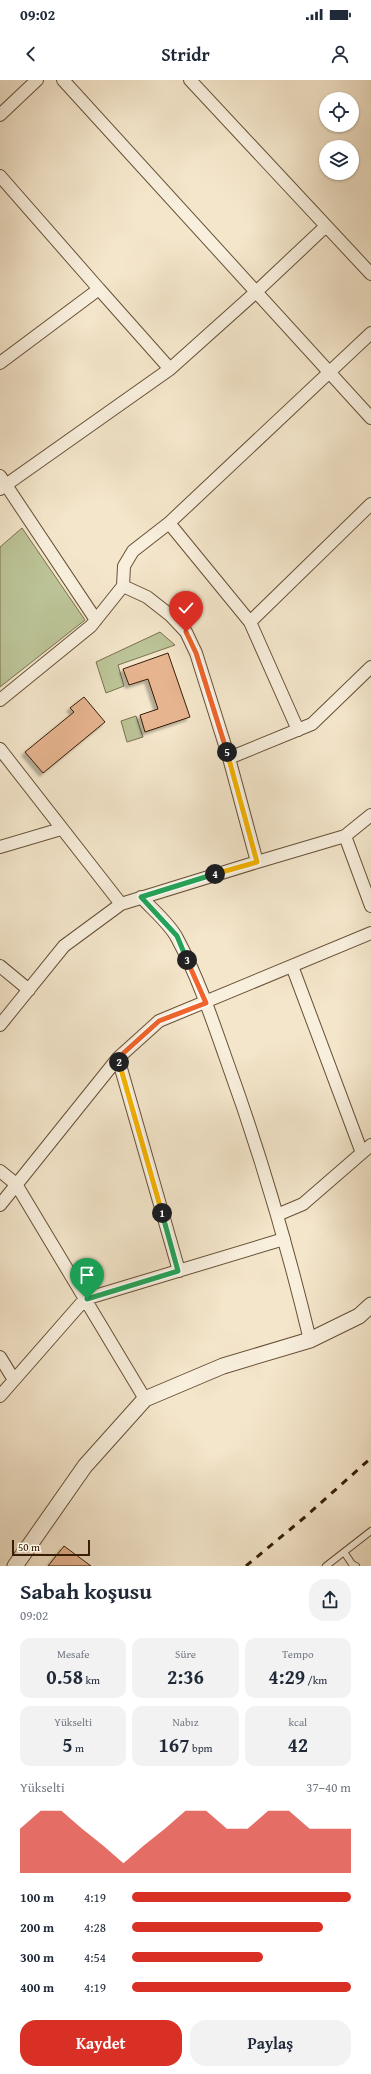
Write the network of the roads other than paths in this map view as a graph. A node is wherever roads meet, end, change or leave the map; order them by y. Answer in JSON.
{"nodes":[{"id":1,"x":37,"y":80,"type":"edge"},
{"id":2,"x":63,"y":80,"type":"edge"},
{"id":3,"x":190,"y":80,"type":"edge"},
{"id":4,"x":0,"y":115,"type":"edge"},
{"id":5,"x":0,"y":176,"type":"edge"},
{"id":6,"x":326,"y":226,"type":"junction"},
{"id":7,"x":371,"y":274,"type":"edge"},
{"id":8,"x":99,"y":289,"type":"junction"},
{"id":9,"x":256,"y":292,"type":"junction"},
{"id":10,"x":371,"y":334,"type":"edge"},
{"id":11,"x":0,"y":363,"type":"edge"},
{"id":12,"x":170,"y":369,"type":"junction"},
{"id":13,"x":330,"y":373,"type":"junction"},
{"id":14,"x":371,"y":418,"type":"edge"},
{"id":15,"x":2,"y":484,"type":"edge"},
{"id":16,"x":371,"y":504,"type":"edge"},
{"id":17,"x":169,"y":523,"type":"junction"},
{"id":18,"x":123,"y":586,"type":"junction"},
{"id":19,"x":96,"y":620,"type":"junction"},
{"id":20,"x":250,"y":622,"type":"junction"},
{"id":21,"x":371,"y":667,"type":"edge"},
{"id":22,"x":0,"y":700,"type":"edge"},
{"id":23,"x":298,"y":730,"type":"junction"},
{"id":24,"x":0,"y":749,"type":"edge"},
{"id":25,"x":229,"y":758,"type":"junction"},
{"id":26,"x":371,"y":815,"type":"edge"},
{"id":27,"x":61,"y":829,"type":"junction"},
{"id":28,"x":345,"y":836,"type":"junction"},
{"id":29,"x":0,"y":847,"type":"edge"},
{"id":30,"x":257,"y":862,"type":"junction"},
{"id":31,"x":141,"y":897,"type":"junction"},
{"id":32,"x":122,"y":904,"type":"junction"},
{"id":33,"x":371,"y":906,"type":"edge"},
{"id":34,"x":371,"y":933,"type":"edge"},
{"id":35,"x":0,"y":966,"type":"edge"},
{"id":36,"x":292,"y":966,"type":"junction"},
{"id":37,"x":29,"y":990,"type":"junction"},
{"id":38,"x":206,"y":1003,"type":"junction"},
{"id":39,"x":0,"y":1024,"type":"edge"},
{"id":40,"x":118,"y":1058,"type":"junction"},
{"id":41,"x":367,"y":1149,"type":"edge"},
{"id":42,"x":0,"y":1171,"type":"edge"},
{"id":43,"x":16,"y":1184,"type":"junction"},
{"id":44,"x":0,"y":1205,"type":"edge"},
{"id":45,"x":277,"y":1215,"type":"junction"},
{"id":46,"x":284,"y":1239,"type":"junction"},
{"id":47,"x":178,"y":1271,"type":"junction"},
{"id":48,"x":87,"y":1299,"type":"junction"},
{"id":49,"x":371,"y":1305,"type":"edge"},
{"id":50,"x":310,"y":1340,"type":"junction"},
{"id":51,"x":0,"y":1357,"type":"edge"},
{"id":52,"x":14,"y":1380,"type":"junction"},
{"id":53,"x":0,"y":1396,"type":"edge"},
{"id":54,"x":145,"y":1399,"type":"junction"},
{"id":55,"x":371,"y":1531,"type":"edge"},
{"id":56,"x":344,"y":1552,"type":"junction"},
{"id":57,"x":15,"y":1566,"type":"edge"},
{"id":58,"x":326,"y":1566,"type":"edge"},
{"id":59,"x":356,"y":1566,"type":"edge"}],
"edges":[{"from":1,"to":4,"type":"street"},
{"from":2,"to":9,"type":"street"},
{"from":3,"to":6,"type":"street"},
{"from":5,"to":8,"type":"street"},
{"from":6,"to":7,"type":"street"},
{"from":6,"to":9,"type":"street"},
{"from":8,"to":11,"type":"street"},
{"from":8,"to":12,"type":"street"},
{"from":9,"to":12,"type":"street"},
{"from":9,"to":13,"type":"street"},
{"from":10,"to":13,"type":"street"},
{"from":12,"to":15,"type":"street"},
{"from":13,"to":14,"type":"street"},
{"from":13,"to":17,"type":"street"},
{"from":15,"to":19,"type":"street"},
{"from":16,"to":20,"type":"street"},
{"from":17,"to":18,"type":"street"},
{"from":17,"to":20,"type":"street"},
{"from":18,"to":19,"type":"street"},
{"from":18,"to":25,"type":"street"},
{"from":19,"to":22,"type":"street"},
{"from":20,"to":23,"type":"street"},
{"from":21,"to":23,"type":"street"},
{"from":23,"to":25,"type":"street"},
{"from":24,"to":27,"type":"street"},
{"from":25,"to":30,"type":"street"},
{"from":26,"to":28,"type":"street"},
{"from":27,"to":29,"type":"street"},
{"from":27,"to":32,"type":"street"},
{"from":28,"to":30,"type":"street"},
{"from":28,"to":33,"type":"street"},
{"from":30,"to":31,"type":"street"},
{"from":31,"to":32,"type":"street"},
{"from":31,"to":38,"type":"street"},
{"from":32,"to":37,"type":"street"},
{"from":34,"to":36,"type":"street"},
{"from":35,"to":37,"type":"street"},
{"from":36,"to":38,"type":"street"},
{"from":36,"to":41,"type":"street"},
{"from":37,"to":39,"type":"street"},
{"from":38,"to":40,"type":"street"},
{"from":38,"to":45,"type":"street"},
{"from":40,"to":43,"type":"street"},
{"from":40,"to":47,"type":"street"},
{"from":41,"to":45,"type":"street"},
{"from":42,"to":43,"type":"street"},
{"from":43,"to":44,"type":"street"},
{"from":43,"to":48,"type":"street"},
{"from":45,"to":46,"type":"street"},
{"from":46,"to":47,"type":"street"},
{"from":46,"to":50,"type":"street"},
{"from":47,"to":48,"type":"street"},
{"from":48,"to":52,"type":"street"},
{"from":48,"to":54,"type":"street"},
{"from":49,"to":50,"type":"street"},
{"from":50,"to":54,"type":"street"},
{"from":51,"to":52,"type":"street"},
{"from":52,"to":53,"type":"street"},
{"from":54,"to":57,"type":"street"},
{"from":55,"to":56,"type":"lane"},
{"from":56,"to":58,"type":"lane"},
{"from":56,"to":59,"type":"lane"}]}
